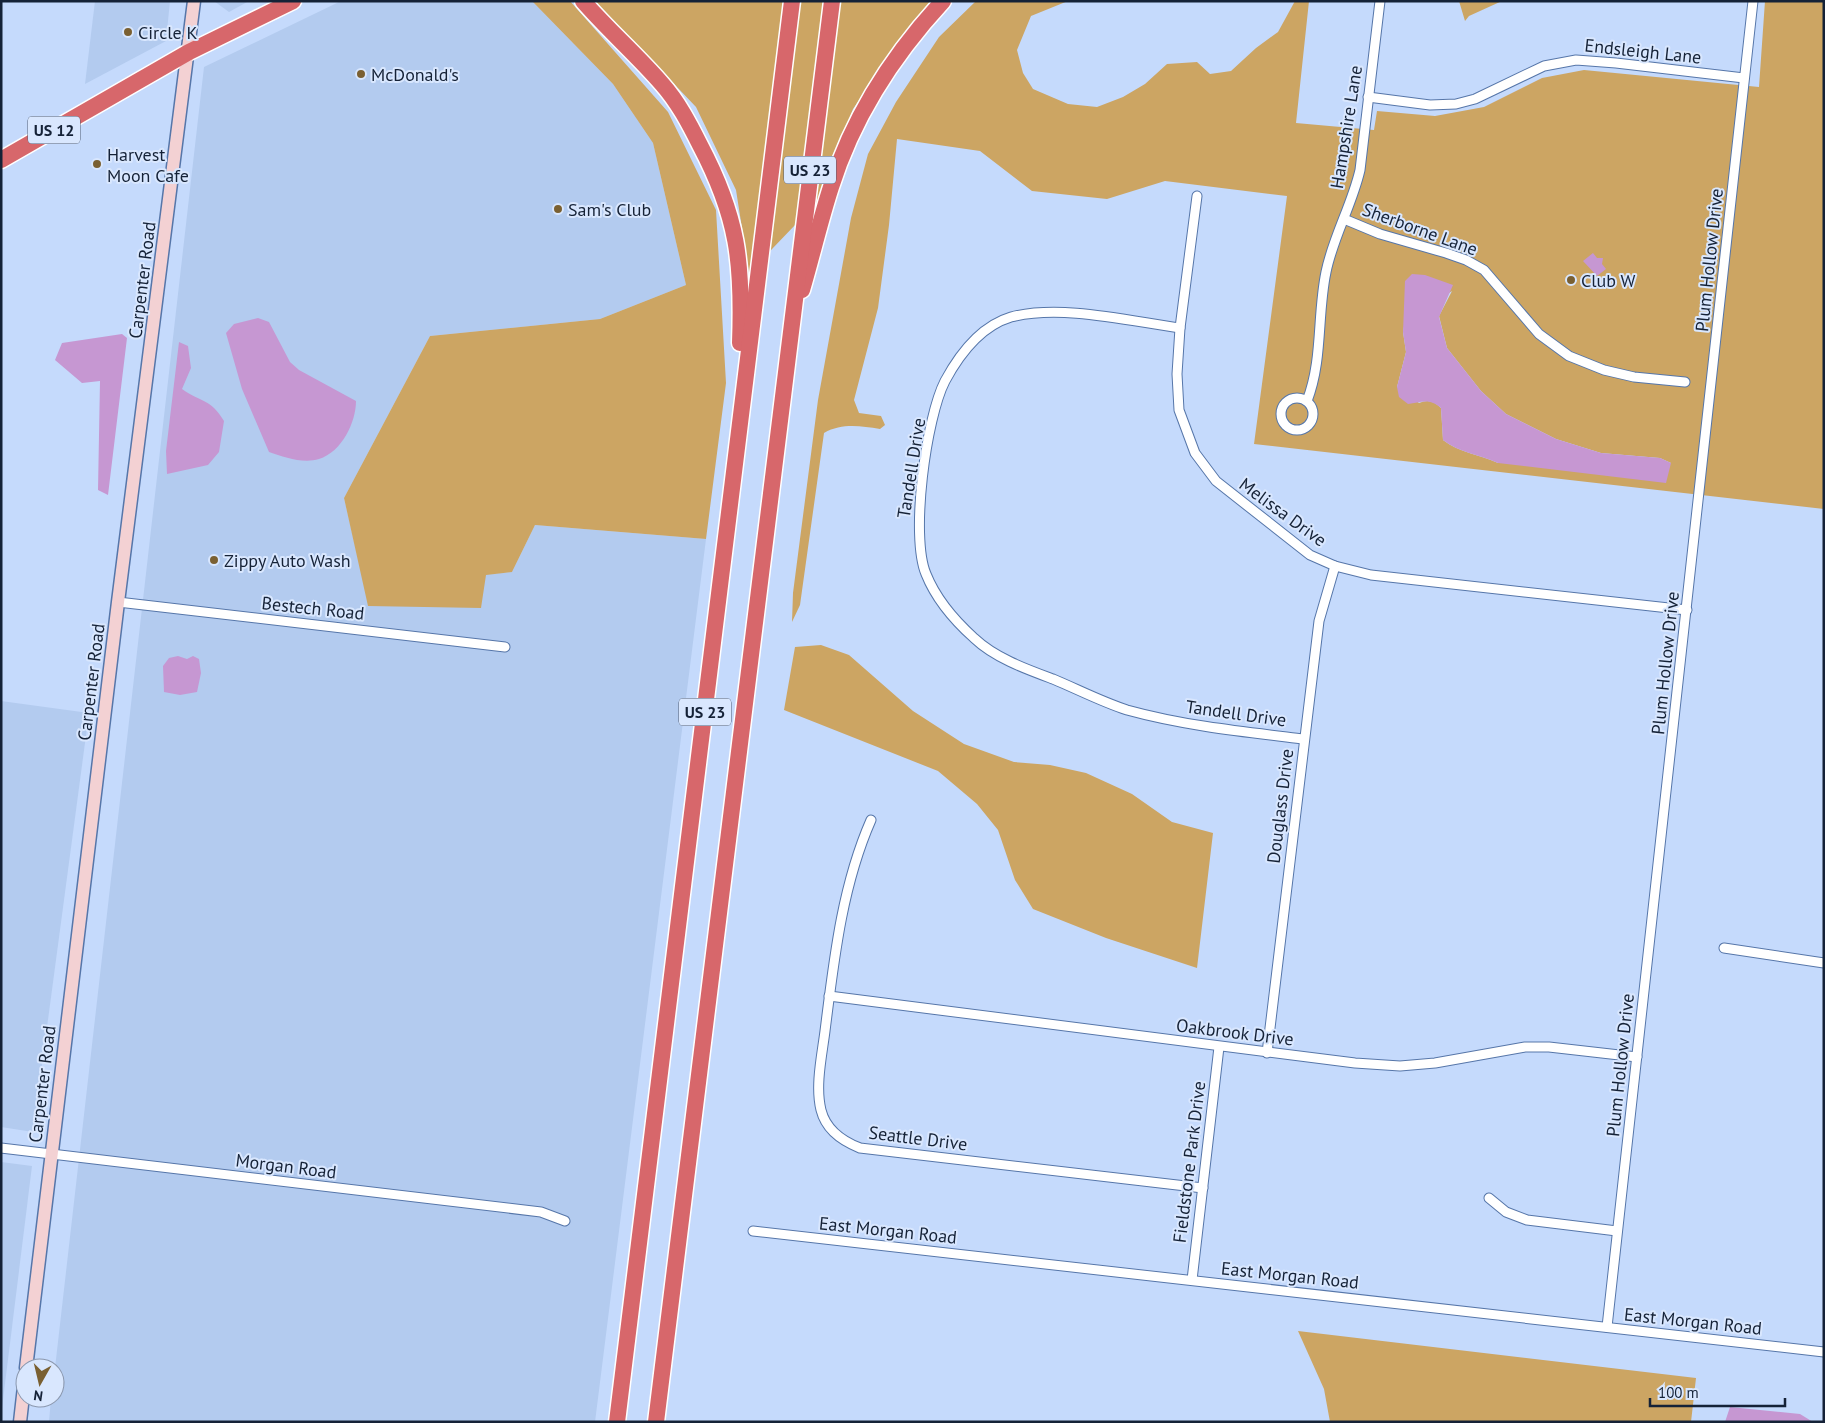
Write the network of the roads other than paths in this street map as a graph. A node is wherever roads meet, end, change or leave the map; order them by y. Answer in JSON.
{"nodes":[{"id":1,"x":194,"y":1,"type":"edge"},
{"id":2,"x":293,"y":1,"type":"edge"},
{"id":3,"x":583,"y":1,"type":"edge"},
{"id":4,"x":792,"y":1,"type":"edge"},
{"id":5,"x":832,"y":1,"type":"edge"},
{"id":6,"x":943,"y":1,"type":"edge"},
{"id":7,"x":1380,"y":1,"type":"edge"},
{"id":8,"x":1753,"y":1,"type":"edge"},
{"id":9,"x":189,"y":52,"type":"junction"},
{"id":10,"x":1744,"y":78,"type":"junction"},
{"id":11,"x":1368,"y":97,"type":"junction"},
{"id":12,"x":1,"y":160,"type":"edge"},
{"id":13,"x":1197,"y":196,"type":"dead end"},
{"id":14,"x":1344,"y":219,"type":"junction"},
{"id":15,"x":1180,"y":328,"type":"junction"},
{"id":16,"x":788,"y":338,"type":"junction"},
{"id":17,"x":1685,"y":382,"type":"dead end"},
{"id":18,"x":1307,"y":401,"type":"dead end"},
{"id":19,"x":737,"y":443,"type":"junction"},
{"id":20,"x":1335,"y":566,"type":"junction"},
{"id":21,"x":118,"y":602,"type":"junction"},
{"id":22,"x":1687,"y":610,"type":"junction"},
{"id":23,"x":505,"y":646,"type":"dead end"},
{"id":24,"x":1304,"y":739,"type":"junction"},
{"id":25,"x":871,"y":820,"type":"dead end"},
{"id":26,"x":1724,"y":948,"type":"dead end"},
{"id":27,"x":1824,"y":963,"type":"edge"},
{"id":28,"x":829,"y":996,"type":"junction"},
{"id":29,"x":1219,"y":1047,"type":"junction"},
{"id":30,"x":1267,"y":1052,"type":"junction"},
{"id":31,"x":1637,"y":1057,"type":"junction"},
{"id":32,"x":1,"y":1148,"type":"edge"},
{"id":33,"x":51,"y":1155,"type":"junction"},
{"id":34,"x":1203,"y":1188,"type":"junction"},
{"id":35,"x":1489,"y":1198,"type":"dead end"},
{"id":36,"x":565,"y":1221,"type":"dead end"},
{"id":37,"x":1618,"y":1230,"type":"junction"},
{"id":38,"x":753,"y":1232,"type":"dead end"},
{"id":39,"x":1192,"y":1280,"type":"junction"},
{"id":40,"x":1606,"y":1327,"type":"junction"},
{"id":41,"x":1824,"y":1352,"type":"edge"},
{"id":42,"x":27,"y":1358,"type":"edge"},
{"id":43,"x":22,"y":1408,"type":"edge"},
{"id":44,"x":20,"y":1422,"type":"edge"},
{"id":45,"x":617,"y":1422,"type":"edge"},
{"id":46,"x":656,"y":1422,"type":"edge"}],
"edges":[{"from":1,"to":9,"type":"main road","name":"Carpenter Road"},
{"from":2,"to":9,"type":"highway","number":"US 12"},
{"from":3,"to":19,"type":"highway"},
{"from":4,"to":19,"type":"highway","number":"US 23"},
{"from":5,"to":16,"type":"highway","number":"US 23"},
{"from":6,"to":16,"type":"highway"},
{"from":7,"to":11,"type":"street","name":"Hampshire Lane"},
{"from":8,"to":10,"type":"street","name":"Plum Hollow Drive"},
{"from":9,"to":12,"type":"highway","number":"US 12"},
{"from":9,"to":21,"type":"main road","name":"Carpenter Road"},
{"from":10,"to":11,"type":"street","name":"Endsleigh Lane"},
{"from":10,"to":22,"type":"street","name":"Plum Hollow Drive"},
{"from":11,"to":14,"type":"street","name":"Hampshire Lane"},
{"from":13,"to":15,"type":"street","name":"Melissa Drive"},
{"from":14,"to":17,"type":"street","name":"Sherborne Lane"},
{"from":14,"to":18,"type":"street","name":"Hampshire Lane"},
{"from":15,"to":20,"type":"street","name":"Melissa Drive"},
{"from":15,"to":24,"type":"street","name":"Tandell Drive"},
{"from":16,"to":46,"type":"highway","number":"US 23"},
{"from":19,"to":45,"type":"highway","number":"US 23"},
{"from":20,"to":22,"type":"street","name":"Melissa Drive"},
{"from":20,"to":24,"type":"street","name":"Douglass Drive"},
{"from":21,"to":23,"type":"street","name":"Bestech Road"},
{"from":21,"to":33,"type":"main road","name":"Carpenter Road"},
{"from":22,"to":31,"type":"street","name":"Plum Hollow Drive"},
{"from":24,"to":30,"type":"street","name":"Douglass Drive"},
{"from":25,"to":28,"type":"street","name":"Seattle Drive"},
{"from":26,"to":27,"type":"street"},
{"from":28,"to":29,"type":"street","name":"Oakbrook Drive"},
{"from":28,"to":34,"type":"street","name":"Seattle Drive"},
{"from":29,"to":30,"type":"street","name":"Oakbrook Drive"},
{"from":29,"to":34,"type":"street","name":"Fieldstone Park Drive"},
{"from":30,"to":31,"type":"street","name":"Oakbrook Drive"},
{"from":31,"to":37,"type":"street","name":"Plum Hollow Drive"},
{"from":32,"to":33,"type":"street","name":"Morgan Road"},
{"from":33,"to":36,"type":"street","name":"Morgan Road"},
{"from":33,"to":42,"type":"main road","name":"Carpenter Road"},
{"from":34,"to":39,"type":"street","name":"Fieldstone Park Drive"},
{"from":35,"to":37,"type":"street"},
{"from":37,"to":40,"type":"street","name":"Plum Hollow Drive"},
{"from":38,"to":39,"type":"street","name":"East Morgan Road"},
{"from":39,"to":40,"type":"street","name":"East Morgan Road"},
{"from":40,"to":41,"type":"street","name":"East Morgan Road"},
{"from":43,"to":44,"type":"main road"}]}
